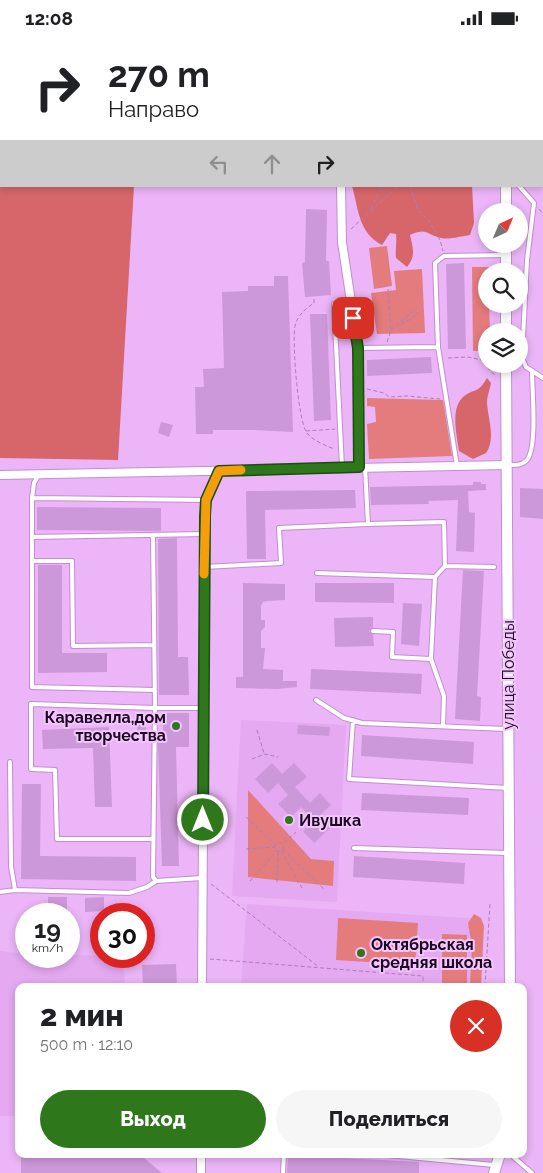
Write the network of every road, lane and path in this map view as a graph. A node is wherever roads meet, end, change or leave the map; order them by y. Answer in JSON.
{"nodes":[{"id":1,"x":342,"y":187,"type":"edge"},
{"id":2,"x":384,"y":187,"type":"edge"},
{"id":3,"x":397,"y":187,"type":"edge"},
{"id":4,"x":410,"y":187,"type":"edge"},
{"id":5,"x":506,"y":187,"type":"edge"},
{"id":6,"x":520,"y":187,"type":"edge"},
{"id":7,"x":506,"y":203,"type":"edge"},
{"id":8,"x":371,"y":210,"type":"junction"},
{"id":9,"x":342,"y":242,"type":"junction"},
{"id":10,"x":506,"y":255,"type":"joint"},
{"id":11,"x":444,"y":257,"type":"junction"},
{"id":12,"x":506,"y":263,"type":"edge"},
{"id":13,"x":388,"y":289,"type":"dead end"},
{"id":14,"x":314,"y":299,"type":"dead end"},
{"id":15,"x":350,"y":303,"type":"junction"},
{"id":16,"x":417,"y":308,"type":"dead end"},
{"id":17,"x":419,"y":312,"type":"dead end"},
{"id":18,"x":399,"y":325,"type":"junction"},
{"id":19,"x":391,"y":330,"type":"junction"},
{"id":20,"x":438,"y":347,"type":"junction"},
{"id":21,"x":358,"y":348,"type":"junction"},
{"id":22,"x":384,"y":348,"type":"junction"},
{"id":23,"x":440,"y":359,"type":"junction"},
{"id":24,"x":478,"y":359,"type":"edge"},
{"id":25,"x":532,"y":372,"type":"junction"},
{"id":26,"x":492,"y":373,"type":"edge"},
{"id":27,"x":506,"y":373,"type":"edge"},
{"id":28,"x":495,"y":375,"type":"dead end"},
{"id":29,"x":543,"y":378,"type":"edge"},
{"id":30,"x":358,"y":388,"type":"junction"},
{"id":31,"x":446,"y":398,"type":"junction"},
{"id":32,"x":340,"y":429,"type":"junction"},
{"id":33,"x":306,"y":431,"type":"junction"},
{"id":34,"x":342,"y":452,"type":"junction"},
{"id":35,"x":507,"y":465,"type":"junction"},
{"id":36,"x":457,"y":466,"type":"junction"},
{"id":37,"x":342,"y":467,"type":"junction"},
{"id":38,"x":362,"y":467,"type":"junction"},
{"id":39,"x":219,"y":471,"type":"junction"},
{"id":40,"x":0,"y":475,"type":"edge"},
{"id":41,"x":38,"y":476,"type":"junction"},
{"id":42,"x":32,"y":498,"type":"junction"},
{"id":43,"x":206,"y":500,"type":"junction"},
{"id":44,"x":368,"y":524,"type":"junction"},
{"id":45,"x":204,"y":533,"type":"junction"},
{"id":46,"x":153,"y":535,"type":"junction"},
{"id":47,"x":32,"y":537,"type":"junction"},
{"id":48,"x":32,"y":561,"type":"junction"},
{"id":49,"x":445,"y":566,"type":"junction"},
{"id":50,"x":204,"y":567,"type":"junction"},
{"id":51,"x":494,"y":567,"type":"dead end"},
{"id":52,"x":317,"y":573,"type":"dead end"},
{"id":53,"x":435,"y":577,"type":"junction"},
{"id":54,"x":373,"y":631,"type":"dead end"},
{"id":55,"x":153,"y":645,"type":"junction"},
{"id":56,"x":430,"y":659,"type":"junction"},
{"id":57,"x":154,"y":689,"type":"junction"},
{"id":58,"x":316,"y":700,"type":"dead end"},
{"id":59,"x":203,"y":707,"type":"junction"},
{"id":60,"x":155,"y":708,"type":"junction"},
{"id":61,"x":353,"y":720,"type":"junction"},
{"id":62,"x":443,"y":726,"type":"junction"},
{"id":63,"x":509,"y":729,"type":"junction"},
{"id":64,"x":257,"y":730,"type":"dead end"},
{"id":65,"x":265,"y":754,"type":"junction"},
{"id":66,"x":278,"y":757,"type":"dead end"},
{"id":67,"x":252,"y":759,"type":"dead end"},
{"id":68,"x":10,"y":762,"type":"dead end"},
{"id":69,"x":509,"y":788,"type":"junction"},
{"id":70,"x":246,"y":817,"type":"dead end"},
{"id":71,"x":296,"y":832,"type":"dead end"},
{"id":72,"x":153,"y":839,"type":"junction"},
{"id":73,"x":283,"y":844,"type":"junction"},
{"id":74,"x":276,"y":845,"type":"junction"},
{"id":75,"x":275,"y":847,"type":"junction"},
{"id":76,"x":246,"y":849,"type":"dead end"},
{"id":77,"x":354,"y":849,"type":"dead end"},
{"id":78,"x":277,"y":851,"type":"junction"},
{"id":79,"x":282,"y":851,"type":"junction"},
{"id":80,"x":509,"y":853,"type":"junction"},
{"id":81,"x":202,"y":878,"type":"junction"},
{"id":82,"x":156,"y":881,"type":"junction"},
{"id":83,"x":250,"y":881,"type":"dead end"},
{"id":84,"x":277,"y":882,"type":"dead end"},
{"id":85,"x":302,"y":888,"type":"dead end"},
{"id":86,"x":16,"y":890,"type":"junction"},
{"id":87,"x":325,"y":890,"type":"dead end"},
{"id":88,"x":0,"y":892,"type":"edge"},
{"id":89,"x":490,"y":904,"type":"dead end"},
{"id":90,"x":202,"y":959,"type":"junction"},
{"id":91,"x":319,"y":968,"type":"junction"},
{"id":92,"x":202,"y":983,"type":"edge"},
{"id":93,"x":423,"y":983,"type":"edge"},
{"id":94,"x":485,"y":983,"type":"edge"},
{"id":95,"x":510,"y":983,"type":"edge"},
{"id":96,"x":201,"y":1158,"type":"edge"},
{"id":97,"x":284,"y":1158,"type":"edge"},
{"id":98,"x":408,"y":1158,"type":"edge"},
{"id":99,"x":515,"y":1158,"type":"edge"},
{"id":100,"x":495,"y":1169,"type":"edge"},
{"id":101,"x":201,"y":1173,"type":"edge"},
{"id":102,"x":283,"y":1173,"type":"edge"},
{"id":103,"x":532,"y":1173,"type":"edge"}],
"edges":[{"from":1,"to":9,"type":"street"},
{"from":2,"to":8,"type":"path"},
{"from":3,"to":8,"type":"path"},
{"from":4,"to":11,"type":"path"},
{"from":5,"to":7,"type":"street"},
{"from":6,"to":25,"type":"lane"},
{"from":8,"to":9,"type":"path"},
{"from":9,"to":15,"type":"street"},
{"from":10,"to":11,"type":"lane"},
{"from":10,"to":12,"type":"street"},
{"from":11,"to":20,"type":"lane"},
{"from":13,"to":19,"type":"path"},
{"from":14,"to":33,"type":"path"},
{"from":15,"to":21,"type":"street"},
{"from":15,"to":32,"type":"lane"},
{"from":16,"to":18,"type":"path"},
{"from":17,"to":18,"type":"path"},
{"from":18,"to":19,"type":"path"},
{"from":19,"to":22,"type":"path"},
{"from":20,"to":22,"type":"lane"},
{"from":20,"to":23,"type":"lane"},
{"from":21,"to":22,"type":"lane"},
{"from":21,"to":30,"type":"street"},
{"from":23,"to":24,"type":"path"},
{"from":23,"to":31,"type":"lane"},
{"from":25,"to":29,"type":"lane"},
{"from":25,"to":35,"type":"lane"},
{"from":26,"to":28,"type":"path"},
{"from":27,"to":35,"type":"street","name":"улица Победы"},
{"from":30,"to":31,"type":"path"},
{"from":30,"to":38,"type":"street"},
{"from":31,"to":36,"type":"lane"},
{"from":32,"to":33,"type":"path"},
{"from":32,"to":34,"type":"lane"},
{"from":33,"to":34,"type":"path"},
{"from":34,"to":37,"type":"lane"},
{"from":35,"to":36,"type":"street"},
{"from":35,"to":63,"type":"street","name":"улица Победы"},
{"from":36,"to":38,"type":"street"},
{"from":37,"to":38,"type":"street"},
{"from":37,"to":39,"type":"street"},
{"from":38,"to":44,"type":"lane"},
{"from":39,"to":41,"type":"street"},
{"from":39,"to":43,"type":"street"},
{"from":40,"to":41,"type":"street"},
{"from":41,"to":42,"type":"lane"},
{"from":42,"to":43,"type":"lane"},
{"from":42,"to":47,"type":"lane"},
{"from":43,"to":45,"type":"street"},
{"from":44,"to":49,"type":"lane"},
{"from":44,"to":50,"type":"lane"},
{"from":45,"to":46,"type":"lane"},
{"from":45,"to":50,"type":"street"},
{"from":46,"to":47,"type":"lane"},
{"from":46,"to":55,"type":"lane"},
{"from":47,"to":48,"type":"lane"},
{"from":48,"to":55,"type":"lane"},
{"from":48,"to":57,"type":"lane"},
{"from":49,"to":51,"type":"lane"},
{"from":49,"to":53,"type":"lane"},
{"from":50,"to":59,"type":"street"},
{"from":52,"to":53,"type":"lane"},
{"from":53,"to":56,"type":"lane"},
{"from":54,"to":56,"type":"lane"},
{"from":55,"to":57,"type":"lane"},
{"from":56,"to":62,"type":"lane"},
{"from":57,"to":60,"type":"lane"},
{"from":58,"to":61,"type":"lane"},
{"from":59,"to":60,"type":"lane"},
{"from":59,"to":81,"type":"street"},
{"from":60,"to":72,"type":"lane"},
{"from":60,"to":72,"type":"lane"},
{"from":61,"to":62,"type":"lane"},
{"from":61,"to":69,"type":"lane"},
{"from":62,"to":63,"type":"lane"},
{"from":63,"to":69,"type":"street","name":"улица Победы"},
{"from":64,"to":65,"type":"path"},
{"from":65,"to":66,"type":"path"},
{"from":65,"to":67,"type":"path"},
{"from":68,"to":86,"type":"lane"},
{"from":69,"to":80,"type":"street","name":"улица Победы"},
{"from":70,"to":74,"type":"path"},
{"from":71,"to":73,"type":"path"},
{"from":72,"to":82,"type":"lane"},
{"from":73,"to":74,"type":"path"},
{"from":73,"to":79,"type":"path"},
{"from":74,"to":75,"type":"path"},
{"from":75,"to":76,"type":"path"},
{"from":75,"to":78,"type":"path"},
{"from":77,"to":80,"type":"lane"},
{"from":78,"to":79,"type":"path"},
{"from":78,"to":83,"type":"path"},
{"from":78,"to":84,"type":"path"},
{"from":79,"to":85,"type":"path"},
{"from":79,"to":87,"type":"path"},
{"from":80,"to":95,"type":"street","name":"улица Победы"},
{"from":81,"to":82,"type":"lane"},
{"from":81,"to":90,"type":"street"},
{"from":81,"to":91,"type":"path"},
{"from":82,"to":86,"type":"lane"},
{"from":86,"to":88,"type":"lane"},
{"from":89,"to":94,"type":"path"},
{"from":90,"to":91,"type":"path"},
{"from":90,"to":92,"type":"street"},
{"from":91,"to":93,"type":"path"},
{"from":96,"to":101,"type":"street"},
{"from":97,"to":102,"type":"lane"},
{"from":98,"to":100,"type":"lane"},
{"from":99,"to":103,"type":"lane"}]}
